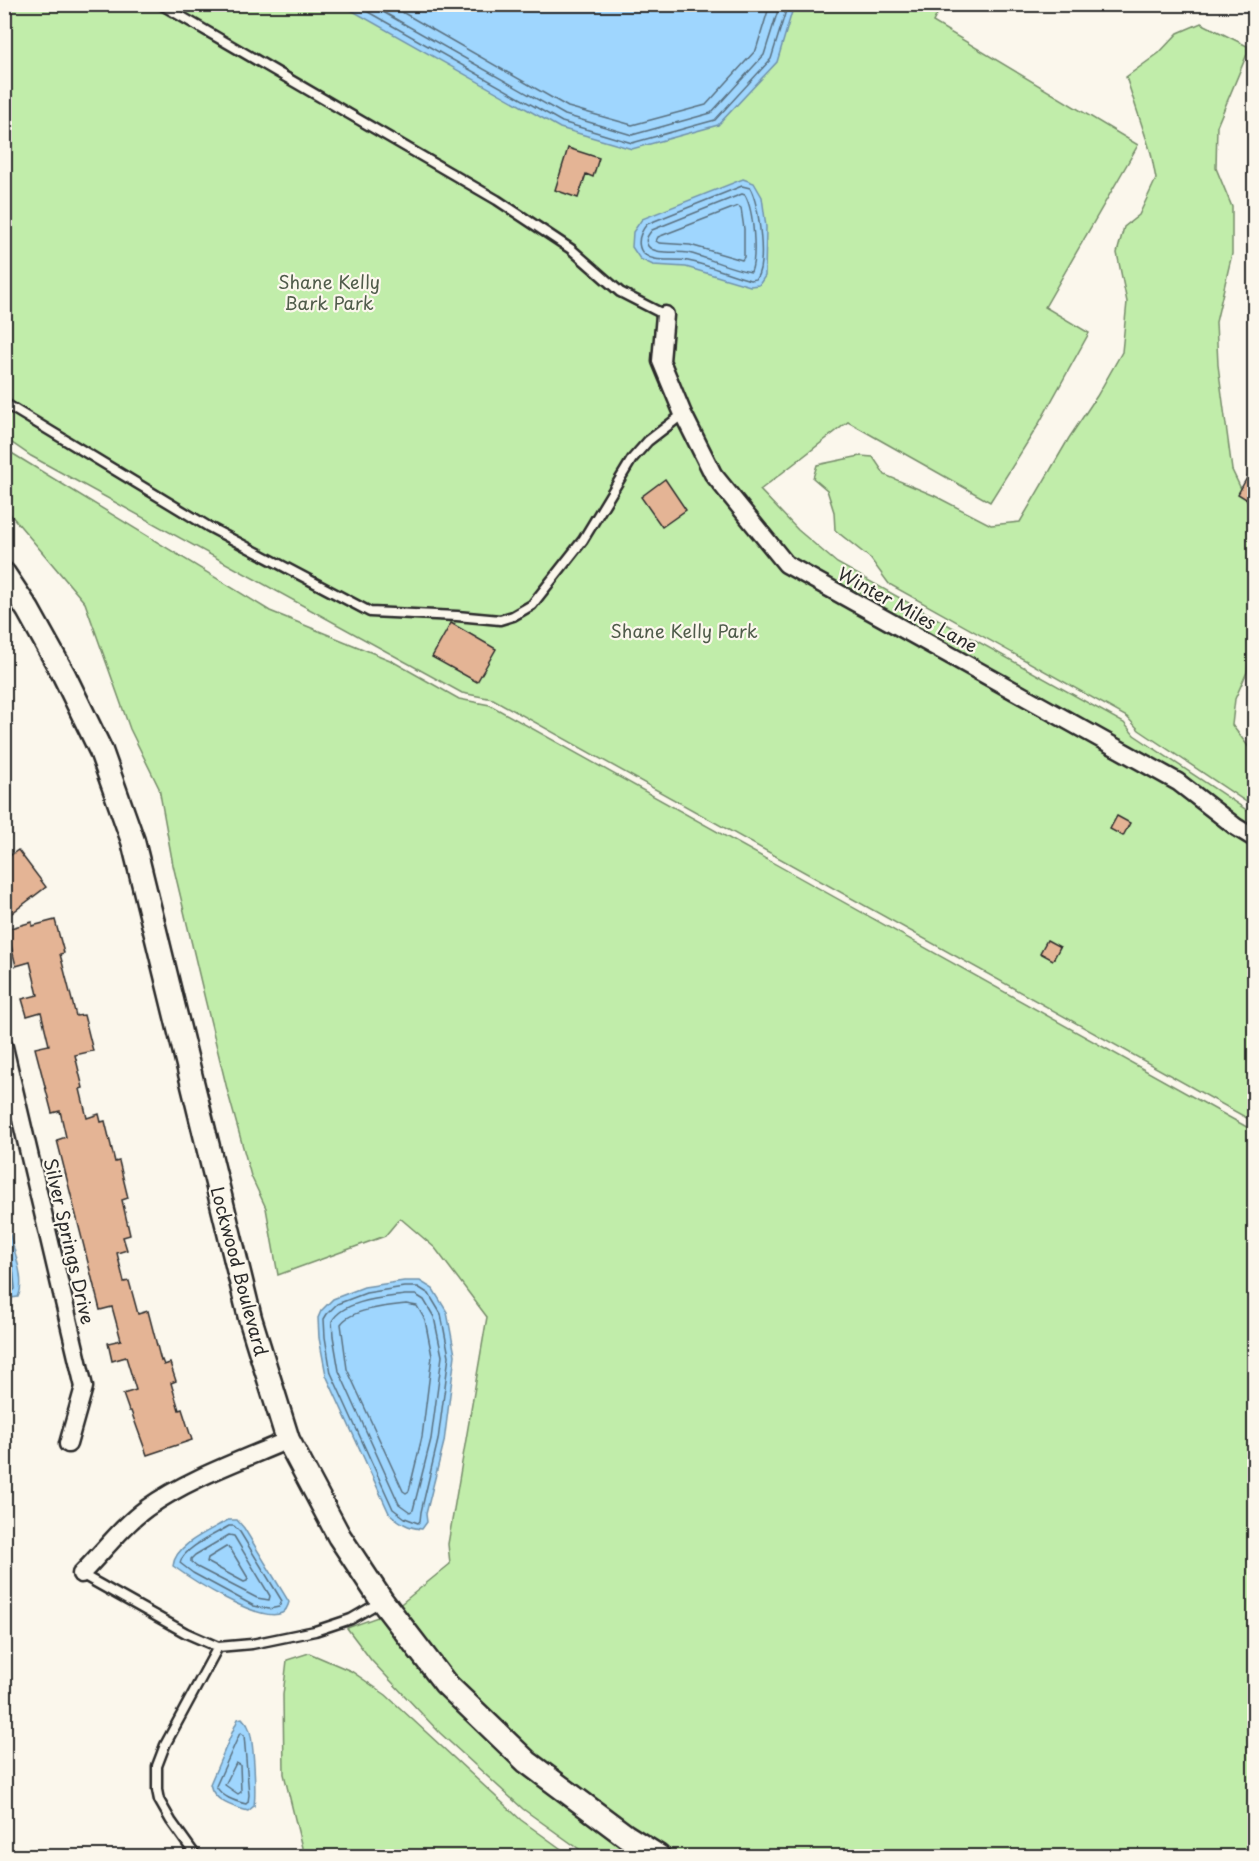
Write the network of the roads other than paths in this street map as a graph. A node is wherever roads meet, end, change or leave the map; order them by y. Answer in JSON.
{"nodes":[{"id":1,"x":160,"y":4,"type":"edge"},
{"id":2,"x":665,"y":315,"type":"joint"},
{"id":3,"x":4,"y":403,"type":"edge"},
{"id":4,"x":683,"y":414,"type":"junction"},
{"id":5,"x":4,"y":574,"type":"edge"},
{"id":6,"x":1254,"y":838,"type":"edge"},
{"id":7,"x":4,"y":1047,"type":"edge"},
{"id":8,"x":288,"y":1440,"type":"junction"},
{"id":9,"x":68,"y":1443,"type":"dead end"},
{"id":10,"x":81,"y":1574,"type":"joint"},
{"id":11,"x":382,"y":1601,"type":"junction"},
{"id":12,"x":218,"y":1647,"type":"junction"},
{"id":13,"x":196,"y":1857,"type":"edge"},
{"id":14,"x":658,"y":1857,"type":"edge"}],
"edges":[{"from":1,"to":2,"type":"lane"},
{"from":2,"to":4,"type":"street","name":"Winter Miles Lane"},
{"from":3,"to":4,"type":"lane"},
{"from":4,"to":6,"type":"street","name":"Winter Miles Lane"},
{"from":5,"to":8,"type":"street","name":"Lockwood Boulevard"},
{"from":7,"to":9,"type":"street","name":"Silver Springs Drive"},
{"from":8,"to":10,"type":"street"},
{"from":8,"to":11,"type":"street","name":"Lockwood Boulevard"},
{"from":10,"to":12,"type":"lane"},
{"from":11,"to":12,"type":"lane"},
{"from":11,"to":14,"type":"street","name":"Lockwood Boulevard"},
{"from":12,"to":13,"type":"lane"}]}
